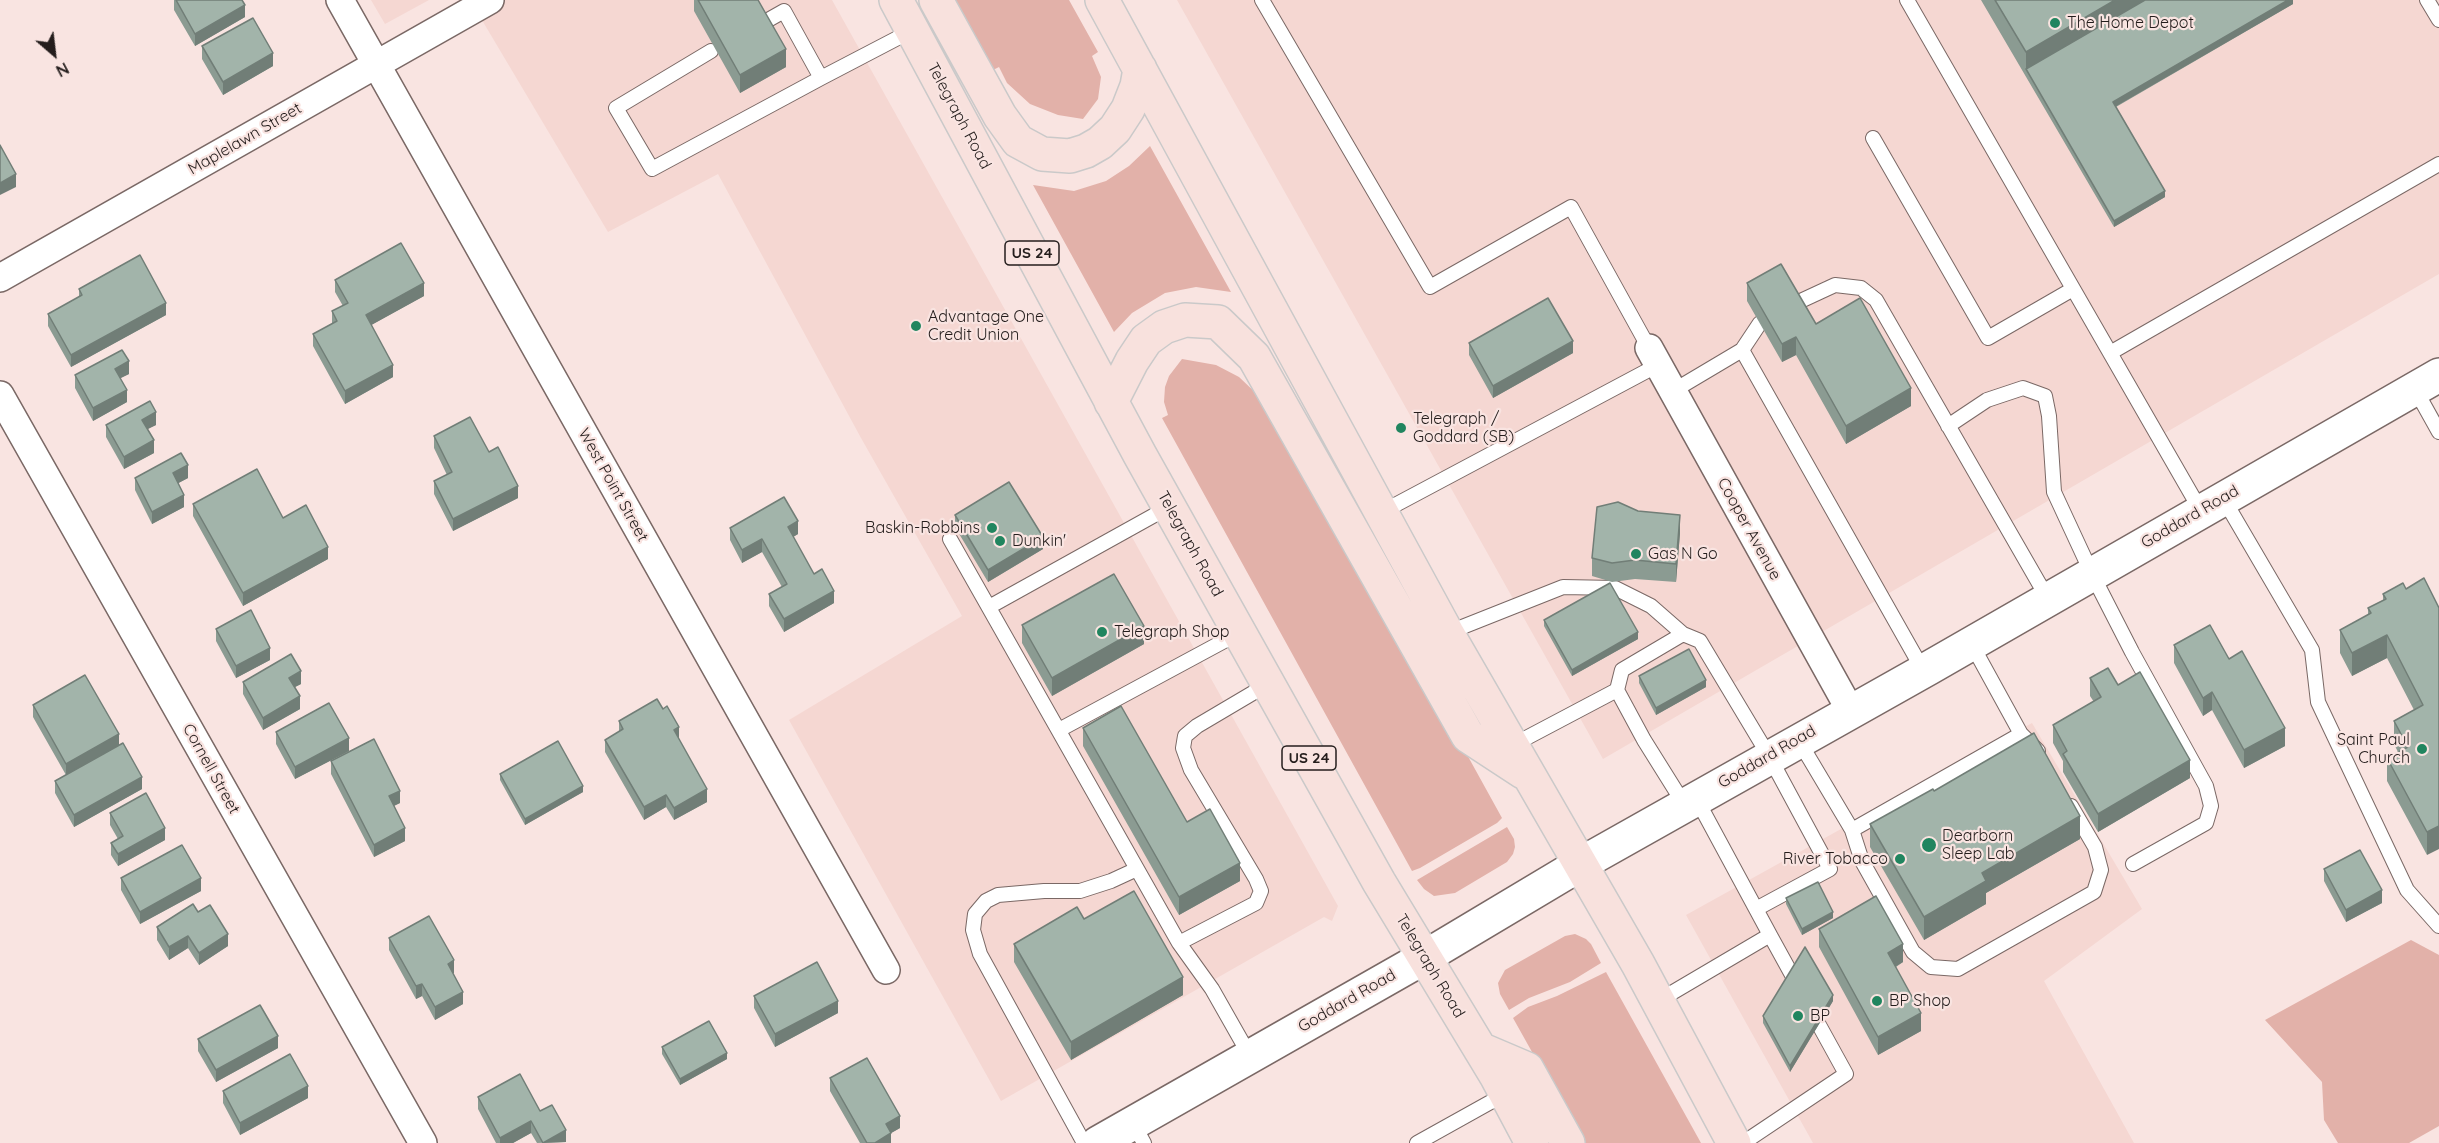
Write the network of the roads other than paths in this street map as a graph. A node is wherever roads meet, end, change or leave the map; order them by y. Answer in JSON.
{"nodes":[{"id":1,"x":340,"y":0,"type":"edge"},
{"id":2,"x":490,"y":0,"type":"edge"},
{"id":3,"x":896,"y":0,"type":"edge"},
{"id":4,"x":936,"y":0,"type":"edge"},
{"id":5,"x":1102,"y":0,"type":"edge"},
{"id":6,"x":1262,"y":0,"type":"edge"},
{"id":7,"x":1907,"y":0,"type":"edge"},
{"id":8,"x":2427,"y":0,"type":"edge"},
{"id":9,"x":2439,"y":20,"type":"edge"},
{"id":10,"x":761,"y":24,"type":"edge"},
{"id":11,"x":913,"y":30,"type":"junction"},
{"id":12,"x":711,"y":51,"type":"edge"},
{"id":13,"x":376,"y":64,"type":"junction"},
{"id":14,"x":1140,"y":69,"type":"junction"},
{"id":15,"x":820,"y":78,"type":"junction"},
{"id":16,"x":1874,"y":138,"type":"dead end"},
{"id":17,"x":2439,"y":164,"type":"edge"},
{"id":18,"x":0,"y":278,"type":"edge"},
{"id":19,"x":2073,"y":289,"type":"junction"},
{"id":20,"x":1794,"y":304,"type":"edge"},
{"id":21,"x":1760,"y":323,"type":"edge"},
{"id":22,"x":1742,"y":350,"type":"junction"},
{"id":23,"x":2110,"y":353,"type":"junction"},
{"id":24,"x":1654,"y":356,"type":"junction"},
{"id":25,"x":2427,"y":382,"type":"edge"},
{"id":26,"x":1673,"y":391,"type":"junction"},
{"id":27,"x":0,"y":395,"type":"edge"},
{"id":28,"x":1111,"y":402,"type":"junction"},
{"id":29,"x":1948,"y":426,"type":"junction"},
{"id":30,"x":2439,"y":432,"type":"edge"},
{"id":31,"x":2212,"y":504,"type":"junction"},
{"id":32,"x":1169,"y":507,"type":"junction"},
{"id":33,"x":1382,"y":512,"type":"junction"},
{"id":34,"x":950,"y":539,"type":"dead end"},
{"id":35,"x":2092,"y":574,"type":"junction"},
{"id":36,"x":2048,"y":599,"type":"junction"},
{"id":37,"x":989,"y":607,"type":"junction"},
{"id":38,"x":1239,"y":633,"type":"junction"},
{"id":39,"x":1447,"y":633,"type":"junction"},
{"id":40,"x":1683,"y":634,"type":"junction"},
{"id":41,"x":1971,"y":643,"type":"junction"},
{"id":42,"x":1923,"y":670,"type":"junction"},
{"id":43,"x":1268,"y":684,"type":"junction"},
{"id":44,"x":1617,"y":690,"type":"junction"},
{"id":45,"x":1850,"y":710,"type":"junction"},
{"id":46,"x":1059,"y":730,"type":"junction"},
{"id":47,"x":2021,"y":734,"type":"junction"},
{"id":48,"x":1798,"y":739,"type":"junction"},
{"id":49,"x":1511,"y":746,"type":"junction"},
{"id":50,"x":1769,"y":756,"type":"junction"},
{"id":51,"x":2048,"y":766,"type":"edge"},
{"id":52,"x":1527,"y":774,"type":"junction"},
{"id":53,"x":2066,"y":796,"type":"edge"},
{"id":54,"x":1690,"y":801,"type":"junction"},
{"id":55,"x":1852,"y":830,"type":"junction"},
{"id":56,"x":2133,"y":864,"type":"dead end"},
{"id":57,"x":1579,"y":865,"type":"junction"},
{"id":58,"x":1137,"y":868,"type":"junction"},
{"id":59,"x":1756,"y":909,"type":"junction"},
{"id":60,"x":2439,"y":926,"type":"edge"},
{"id":61,"x":1770,"y":935,"type":"junction"},
{"id":62,"x":1179,"y":943,"type":"junction"},
{"id":63,"x":1425,"y":957,"type":"junction"},
{"id":64,"x":886,"y":970,"type":"dead end"},
{"id":65,"x":1792,"y":975,"type":"edge"},
{"id":66,"x":1659,"y":1001,"type":"junction"},
{"id":67,"x":1819,"y":1025,"type":"edge"},
{"id":68,"x":1480,"y":1049,"type":"junction"},
{"id":69,"x":1250,"y":1056,"type":"junction"},
{"id":70,"x":1505,"y":1094,"type":"junction"},
{"id":71,"x":1139,"y":1133,"type":"edge"},
{"id":72,"x":423,"y":1143,"type":"edge"},
{"id":73,"x":1084,"y":1143,"type":"edge"},
{"id":74,"x":1098,"y":1143,"type":"edge"},
{"id":75,"x":1417,"y":1143,"type":"edge"},
{"id":76,"x":1532,"y":1143,"type":"edge"},
{"id":77,"x":1568,"y":1143,"type":"edge"},
{"id":78,"x":1734,"y":1143,"type":"edge"},
{"id":79,"x":1743,"y":1143,"type":"edge"}],
"edges":[{"from":1,"to":13,"type":"street","name":"West Point Street"},
{"from":2,"to":13,"type":"street","name":"Maplelawn Street"},
{"from":3,"to":11,"type":"main road","name":"Telegraph Road","number":"US 24"},
{"from":4,"to":14,"type":"main road"},
{"from":5,"to":14,"type":"main road"},
{"from":6,"to":24,"type":"lane"},
{"from":7,"to":19,"type":"lane"},
{"from":8,"to":9,"type":"lane"},
{"from":10,"to":15,"type":"lane"},
{"from":11,"to":15,"type":"lane"},
{"from":11,"to":28,"type":"main road","name":"Telegraph Road","number":"US 24"},
{"from":12,"to":15,"type":"lane"},
{"from":13,"to":18,"type":"street","name":"Maplelawn Street"},
{"from":13,"to":64,"type":"street","name":"West Point Street"},
{"from":14,"to":33,"type":"main road"},
{"from":16,"to":19,"type":"lane"},
{"from":17,"to":23,"type":"lane"},
{"from":19,"to":23,"type":"lane"},
{"from":20,"to":29,"type":"lane"},
{"from":21,"to":22,"type":"lane"},
{"from":22,"to":26,"type":"lane"},
{"from":22,"to":42,"type":"lane"},
{"from":23,"to":31,"type":"lane"},
{"from":24,"to":26,"type":"street","name":"Cooper Avenue"},
{"from":24,"to":33,"type":"lane"},
{"from":25,"to":30,"type":"lane"},
{"from":25,"to":31,"type":"main road","name":"Goddard Road"},
{"from":26,"to":45,"type":"street","name":"Cooper Avenue"},
{"from":27,"to":72,"type":"street","name":"Cornell Street"},
{"from":28,"to":32,"type":"main road","name":"Telegraph Road","number":"US 24"},
{"from":28,"to":52,"type":"main road"},
{"from":29,"to":35,"type":"lane"},
{"from":29,"to":36,"type":"lane"},
{"from":31,"to":35,"type":"main road","name":"Goddard Road"},
{"from":31,"to":60,"type":"lane"},
{"from":32,"to":37,"type":"lane"},
{"from":32,"to":38,"type":"main road","name":"Telegraph Road","number":"US 24"},
{"from":33,"to":39,"type":"main road"},
{"from":34,"to":37,"type":"lane"},
{"from":35,"to":36,"type":"main road","name":"Goddard Road"},
{"from":35,"to":56,"type":"lane"},
{"from":36,"to":41,"type":"main road","name":"Goddard Road"},
{"from":37,"to":46,"type":"lane"},
{"from":38,"to":43,"type":"main road","name":"Telegraph Road","number":"US 24"},
{"from":38,"to":46,"type":"lane"},
{"from":39,"to":40,"type":"lane"},
{"from":39,"to":49,"type":"main road"},
{"from":40,"to":44,"type":"lane"},
{"from":40,"to":50,"type":"lane"},
{"from":41,"to":42,"type":"main road","name":"Goddard Road"},
{"from":41,"to":47,"type":"lane"},
{"from":42,"to":45,"type":"main road","name":"Goddard Road"},
{"from":43,"to":62,"type":"lane"},
{"from":43,"to":63,"type":"main road","name":"Telegraph Road","number":"US 24"},
{"from":44,"to":49,"type":"lane"},
{"from":44,"to":54,"type":"lane"},
{"from":45,"to":48,"type":"main road","name":"Goddard Road"},
{"from":46,"to":58,"type":"lane"},
{"from":47,"to":51,"type":"lane"},
{"from":47,"to":55,"type":"lane"},
{"from":48,"to":50,"type":"main road","name":"Goddard Road"},
{"from":48,"to":55,"type":"lane"},
{"from":49,"to":52,"type":"main road"},
{"from":50,"to":54,"type":"main road","name":"Goddard Road"},
{"from":50,"to":59,"type":"lane"},
{"from":52,"to":57,"type":"main road"},
{"from":53,"to":55,"type":"lane"},
{"from":54,"to":57,"type":"main road","name":"Goddard Road"},
{"from":54,"to":59,"type":"lane"},
{"from":57,"to":63,"type":"main road","name":"Goddard Road"},
{"from":57,"to":66,"type":"main road"},
{"from":58,"to":62,"type":"lane"},
{"from":58,"to":73,"type":"lane"},
{"from":59,"to":61,"type":"lane"},
{"from":61,"to":65,"type":"lane"},
{"from":61,"to":66,"type":"lane"},
{"from":62,"to":69,"type":"lane"},
{"from":63,"to":68,"type":"main road","name":"Telegraph Road","number":"US 24"},
{"from":63,"to":69,"type":"main road","name":"Goddard Road"},
{"from":66,"to":78,"type":"main road"},
{"from":67,"to":79,"type":"lane"},
{"from":68,"to":70,"type":"main road","name":"Telegraph Road","number":"US 24"},
{"from":68,"to":77,"type":"main road"},
{"from":69,"to":71,"type":"main road","name":"Goddard Road"},
{"from":70,"to":75,"type":"lane"},
{"from":70,"to":76,"type":"main road","name":"Telegraph Road","number":"US 24"},
{"from":71,"to":74,"type":"main road","name":"Goddard Road"}]}
